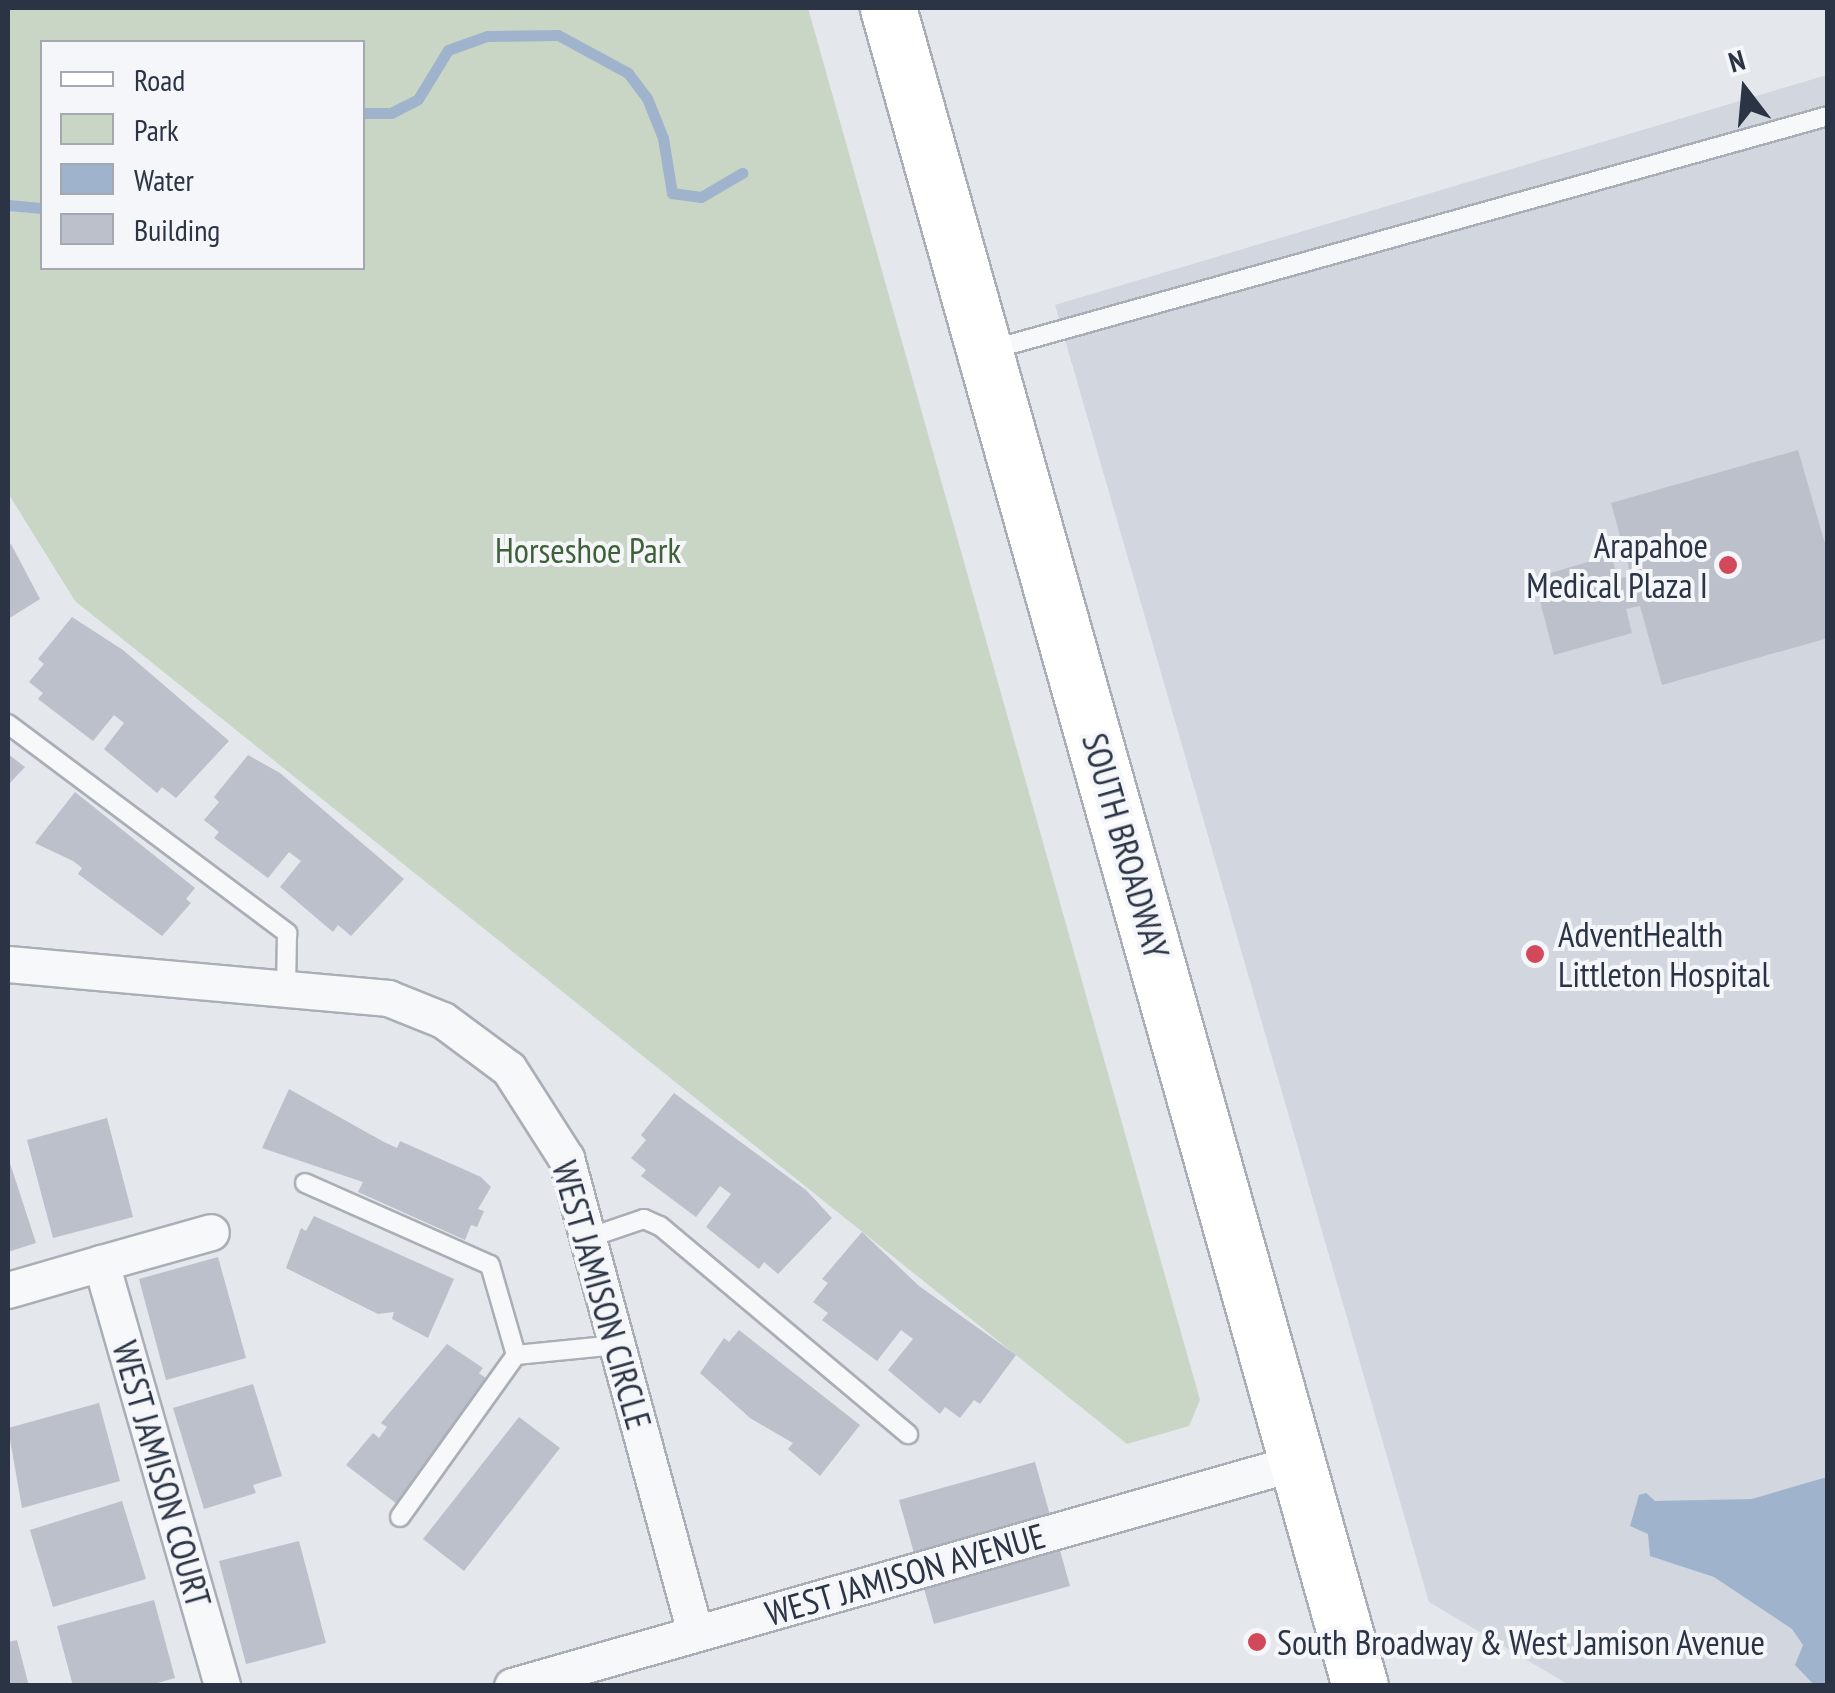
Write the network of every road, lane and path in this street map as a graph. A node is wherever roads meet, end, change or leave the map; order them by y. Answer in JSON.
{"nodes":[{"id":1,"x":888,"y":8,"type":"edge"},
{"id":2,"x":1828,"y":116,"type":"edge"},
{"id":3,"x":985,"y":351,"type":"junction"},
{"id":4,"x":8,"y":724,"type":"edge"},
{"id":5,"x":8,"y":964,"type":"edge"},
{"id":6,"x":286,"y":988,"type":"junction"},
{"id":7,"x":305,"y":1183,"type":"dead end"},
{"id":8,"x":211,"y":1232,"type":"dead end"},
{"id":9,"x":588,"y":1238,"type":"junction"},
{"id":10,"x":101,"y":1263,"type":"junction"},
{"id":11,"x":8,"y":1290,"type":"edge"},
{"id":12,"x":617,"y":1345,"type":"junction"},
{"id":13,"x":516,"y":1355,"type":"junction"},
{"id":14,"x":908,"y":1434,"type":"dead end"},
{"id":15,"x":1298,"y":1462,"type":"junction"},
{"id":16,"x":400,"y":1516,"type":"dead end"},
{"id":17,"x":695,"y":1634,"type":"junction"},
{"id":18,"x":222,"y":1686,"type":"edge"},
{"id":19,"x":512,"y":1686,"type":"edge"},
{"id":20,"x":1360,"y":1686,"type":"edge"}],
"edges":[{"from":1,"to":3,"type":"main road","name":"SOUTH BROADWAY"},
{"from":2,"to":3,"type":"lane"},
{"from":3,"to":15,"type":"main road","name":"SOUTH BROADWAY"},
{"from":4,"to":6,"type":"lane"},
{"from":5,"to":6,"type":"street","name":"WEST JAMISON CIRCLE"},
{"from":6,"to":9,"type":"street","name":"WEST JAMISON CIRCLE"},
{"from":7,"to":13,"type":"lane"},
{"from":8,"to":10,"type":"street"},
{"from":9,"to":12,"type":"street","name":"WEST JAMISON CIRCLE"},
{"from":9,"to":14,"type":"lane"},
{"from":10,"to":11,"type":"street"},
{"from":10,"to":18,"type":"street","name":"WEST JAMISON COURT"},
{"from":12,"to":13,"type":"lane"},
{"from":12,"to":17,"type":"street","name":"WEST JAMISON CIRCLE"},
{"from":13,"to":16,"type":"lane"},
{"from":15,"to":17,"type":"street","name":"WEST JAMISON AVENUE"},
{"from":15,"to":20,"type":"main road","name":"SOUTH BROADWAY"},
{"from":17,"to":19,"type":"street","name":"WEST JAMISON AVENUE"}]}
